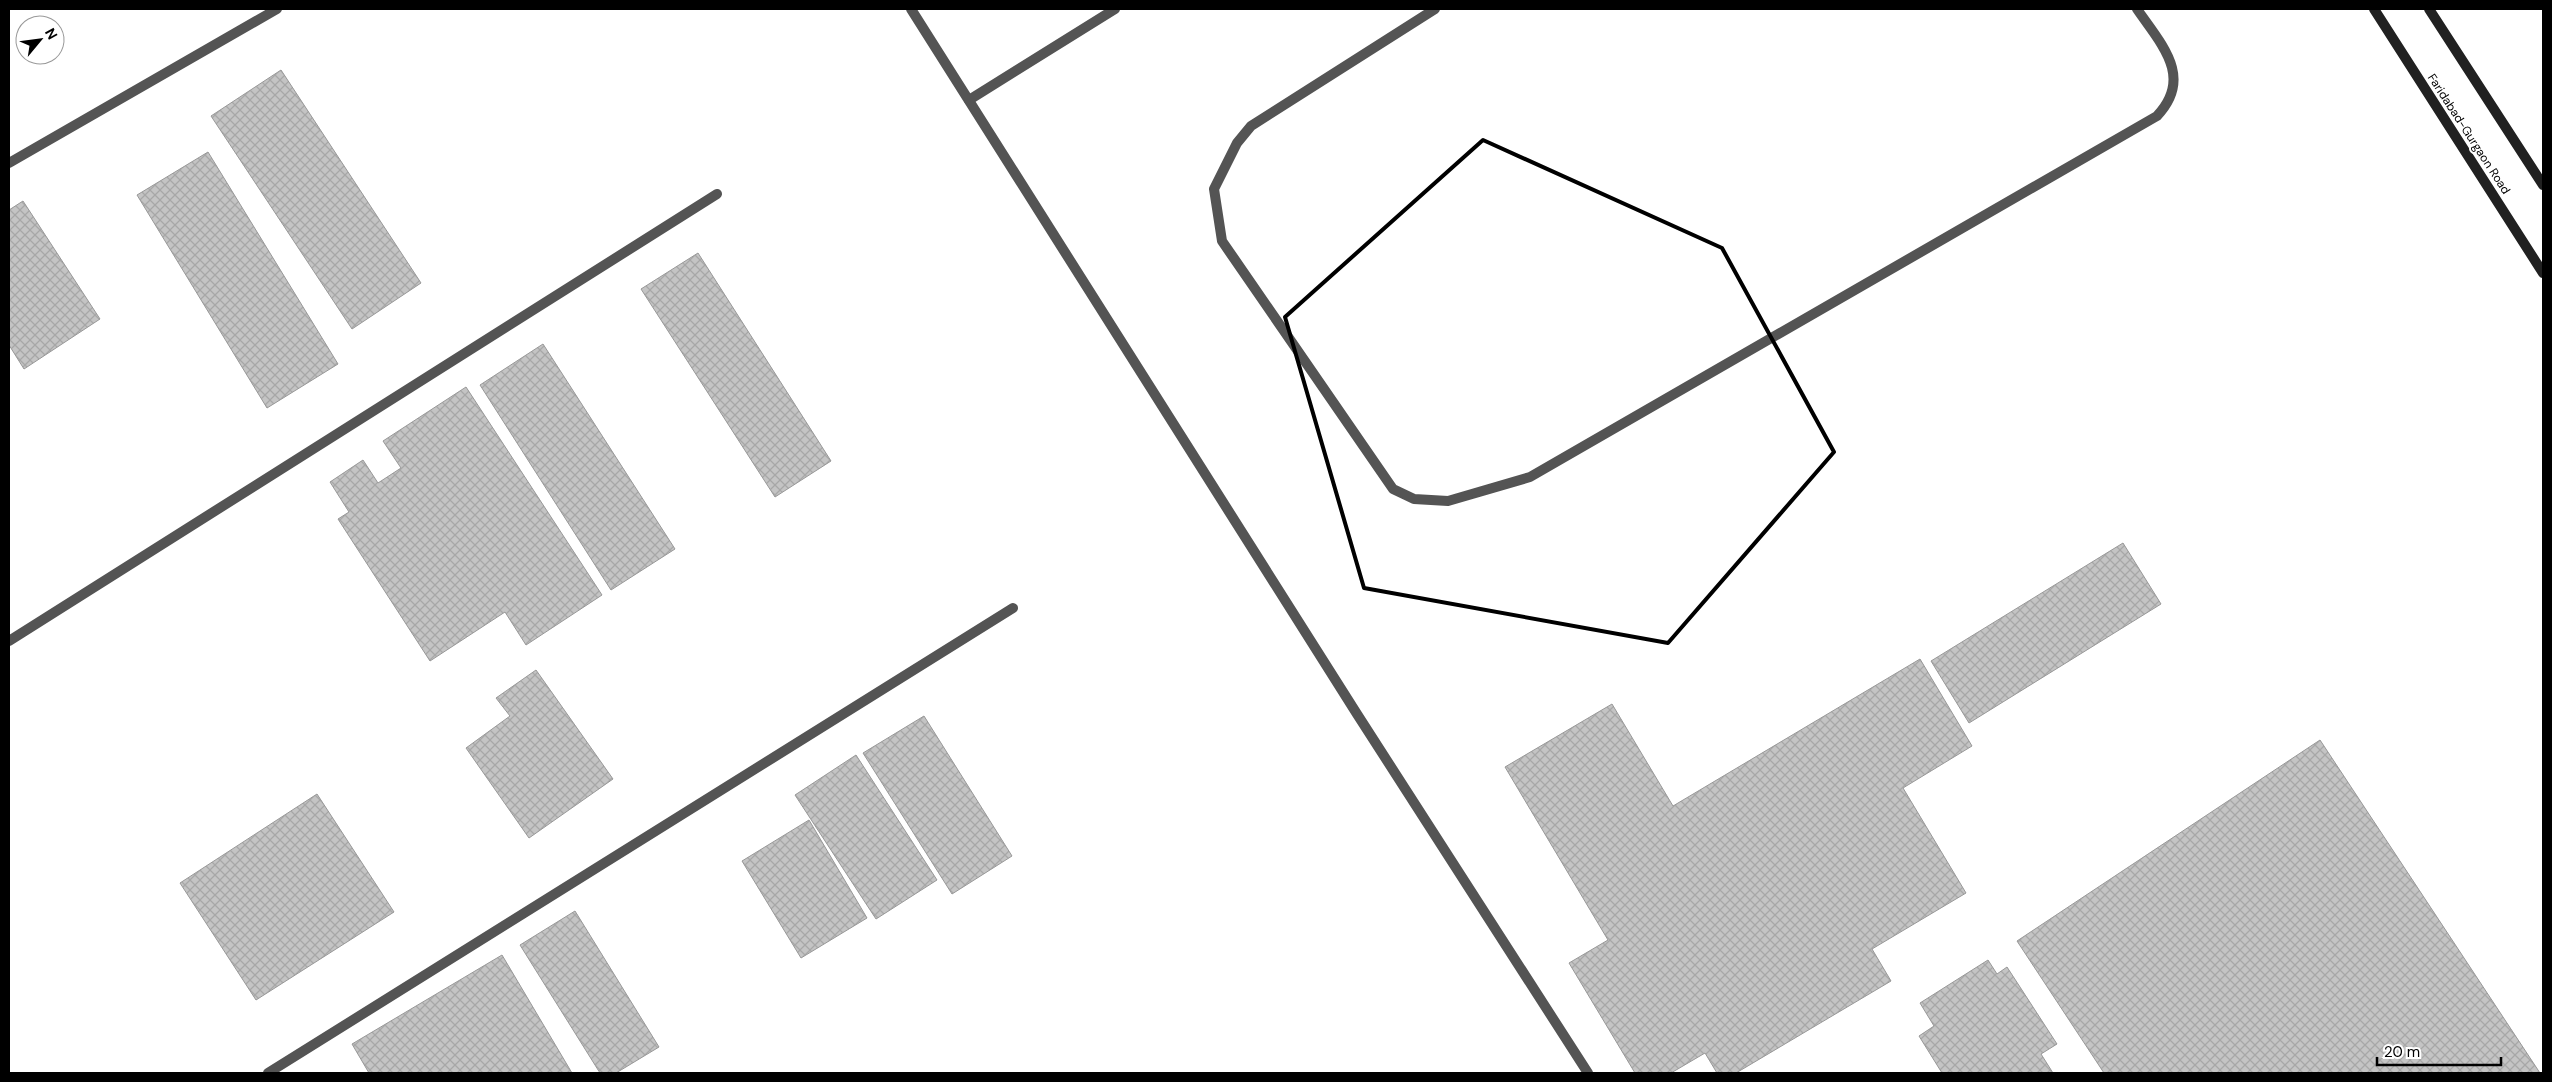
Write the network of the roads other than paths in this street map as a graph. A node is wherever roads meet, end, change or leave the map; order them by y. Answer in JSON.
{"nodes":[{"id":1,"x":277,"y":9,"type":"edge"},
{"id":2,"x":911,"y":9,"type":"edge"},
{"id":3,"x":1115,"y":9,"type":"edge"},
{"id":4,"x":1436,"y":9,"type":"edge"},
{"id":5,"x":2137,"y":9,"type":"edge"},
{"id":6,"x":2374,"y":9,"type":"edge"},
{"id":7,"x":2429,"y":9,"type":"edge"},
{"id":8,"x":968,"y":100,"type":"junction"},
{"id":9,"x":9,"y":163,"type":"edge"},
{"id":10,"x":2543,"y":184,"type":"edge"},
{"id":11,"x":718,"y":194,"type":"dead end"},
{"id":12,"x":2543,"y":274,"type":"edge"},
{"id":13,"x":1013,"y":608,"type":"dead end"},
{"id":14,"x":9,"y":641,"type":"edge"},
{"id":15,"x":268,"y":1073,"type":"edge"},
{"id":16,"x":1588,"y":1073,"type":"edge"}],
"edges":[{"from":1,"to":9,"type":"street"},
{"from":2,"to":8,"type":"street"},
{"from":3,"to":8,"type":"street"},
{"from":4,"to":5,"type":"street"},
{"from":6,"to":12,"type":"main road","name":"Faridabad-Gurgaon Road"},
{"from":7,"to":10,"type":"main road"},
{"from":8,"to":16,"type":"street"},
{"from":11,"to":14,"type":"street"},
{"from":13,"to":15,"type":"street"}]}
